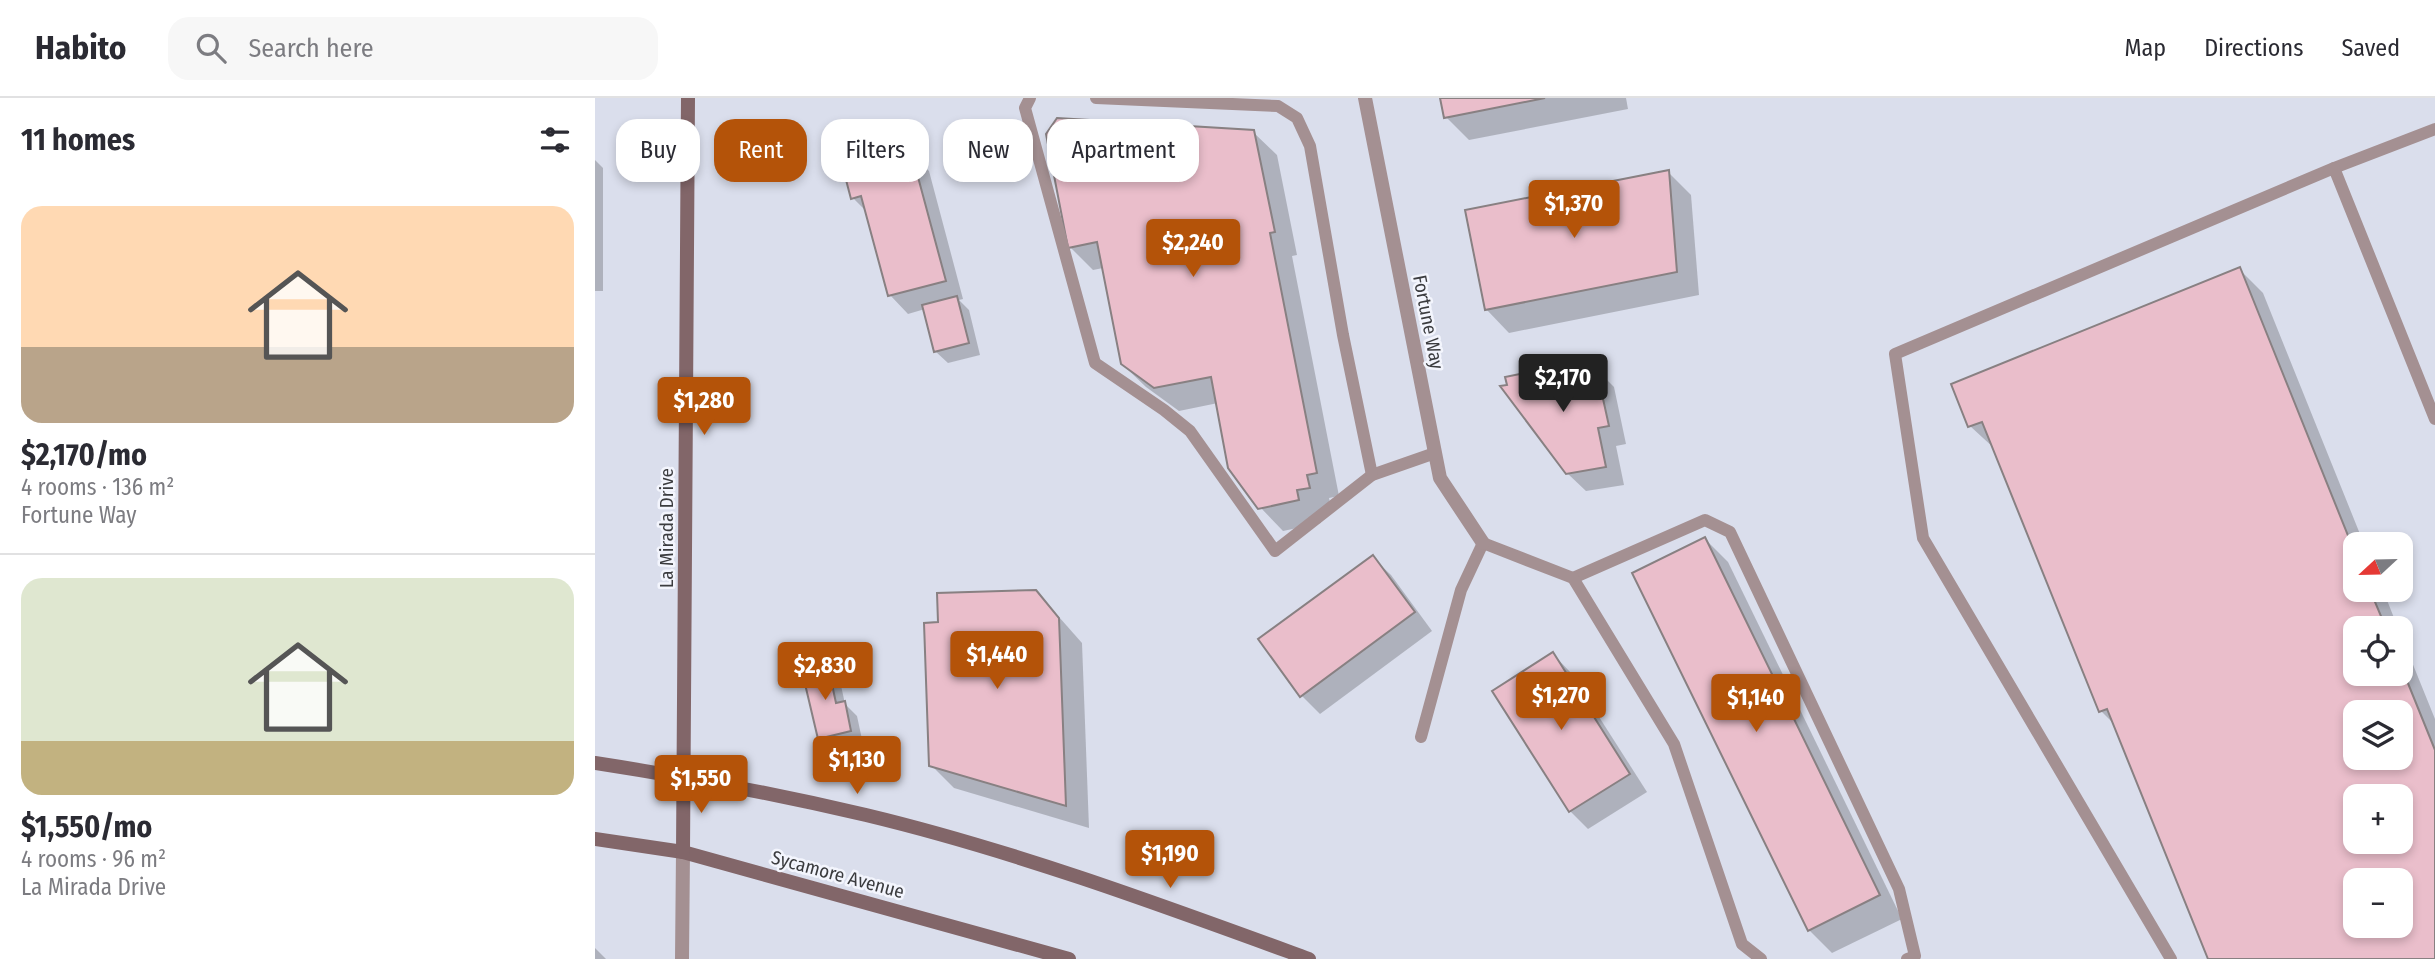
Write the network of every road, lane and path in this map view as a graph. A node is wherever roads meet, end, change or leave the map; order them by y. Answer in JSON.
{"nodes":[{"id":1,"x":688,"y":98,"type":"edge"},
{"id":2,"x":1030,"y":98,"type":"edge"},
{"id":3,"x":1095,"y":98,"type":"edge"},
{"id":4,"x":1365,"y":98,"type":"edge"},
{"id":5,"x":2435,"y":129,"type":"edge"},
{"id":6,"x":2334,"y":169,"type":"junction"},
{"id":7,"x":2435,"y":419,"type":"edge"},
{"id":8,"x":1435,"y":453,"type":"junction"},
{"id":9,"x":1373,"y":475,"type":"junction"},
{"id":10,"x":1483,"y":543,"type":"junction"},
{"id":11,"x":1573,"y":578,"type":"junction"},
{"id":12,"x":1421,"y":737,"type":"dead end"},
{"id":13,"x":595,"y":763,"type":"edge"},
{"id":14,"x":685,"y":777,"type":"junction"},
{"id":15,"x":595,"y":839,"type":"edge"},
{"id":16,"x":683,"y":852,"type":"junction"},
{"id":17,"x":682,"y":959,"type":"edge"},
{"id":18,"x":1069,"y":959,"type":"edge"},
{"id":19,"x":1309,"y":959,"type":"edge"},
{"id":20,"x":1761,"y":959,"type":"edge"},
{"id":21,"x":1907,"y":959,"type":"edge"},
{"id":22,"x":2171,"y":959,"type":"edge"}],
"edges":[{"from":1,"to":14,"type":"main road","name":"La Mirada Drive"},
{"from":2,"to":9,"type":"lane"},
{"from":3,"to":9,"type":"lane"},
{"from":4,"to":8,"type":"street","name":"Fortune Way"},
{"from":5,"to":6,"type":"lane"},
{"from":6,"to":7,"type":"lane"},
{"from":6,"to":22,"type":"lane"},
{"from":8,"to":9,"type":"lane"},
{"from":8,"to":10,"type":"street","name":"Fortune Way"},
{"from":10,"to":11,"type":"lane"},
{"from":10,"to":12,"type":"lane"},
{"from":11,"to":20,"type":"lane"},
{"from":11,"to":21,"type":"lane"},
{"from":13,"to":14,"type":"main road"},
{"from":14,"to":16,"type":"main road","name":"La Mirada Drive"},
{"from":14,"to":19,"type":"main road"},
{"from":15,"to":16,"type":"main road","name":"Sycamore Avenue"},
{"from":16,"to":17,"type":"street","name":"La Mirada Drive"},
{"from":16,"to":18,"type":"main road","name":"Sycamore Avenue"}]}
